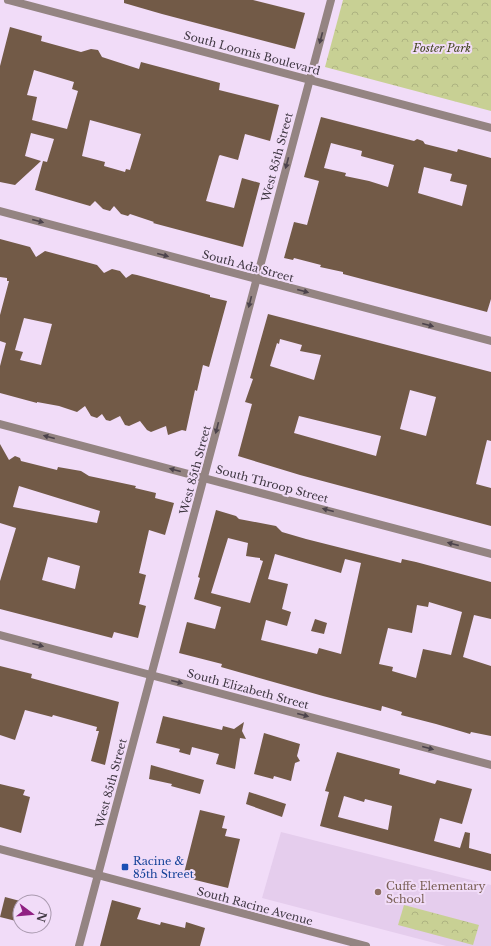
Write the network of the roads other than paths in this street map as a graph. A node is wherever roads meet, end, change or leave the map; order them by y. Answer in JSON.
{"nodes":[{"id":1,"x":8,"y":0,"type":"edge"},
{"id":2,"x":331,"y":0,"type":"edge"},
{"id":3,"x":310,"y":80,"type":"junction"},
{"id":4,"x":491,"y":128,"type":"edge"},
{"id":5,"x":0,"y":211,"type":"edge"},
{"id":6,"x":256,"y":279,"type":"junction"},
{"id":7,"x":491,"y":341,"type":"edge"},
{"id":8,"x":0,"y":424,"type":"edge"},
{"id":9,"x":205,"y":478,"type":"junction"},
{"id":10,"x":491,"y":554,"type":"edge"},
{"id":11,"x":0,"y":635,"type":"edge"},
{"id":12,"x":152,"y":675,"type":"junction"},
{"id":13,"x":491,"y":765,"type":"edge"},
{"id":14,"x":0,"y":850,"type":"edge"},
{"id":15,"x":98,"y":875,"type":"junction"},
{"id":16,"x":79,"y":946,"type":"edge"},
{"id":17,"x":366,"y":946,"type":"edge"}],
"edges":[{"from":1,"to":3,"type":"street","name":"South Loomis Boulevard"},
{"from":2,"to":3,"type":"street","name":"West 85th Street","one_way":true},
{"from":3,"to":4,"type":"street","name":"South Loomis Boulevard"},
{"from":3,"to":6,"type":"street","name":"West 85th Street","one_way":true},
{"from":5,"to":6,"type":"street","name":"South Ada Street","one_way":true},
{"from":6,"to":7,"type":"street","name":"South Ada Street","one_way":true},
{"from":6,"to":9,"type":"street","name":"West 85th Street","one_way":true},
{"from":9,"to":8,"type":"street","name":"South Throop Street","one_way":true},
{"from":10,"to":9,"type":"street","name":"South Throop Street","one_way":true},
{"from":9,"to":12,"type":"street","name":"West 85th Street"},
{"from":11,"to":12,"type":"street","name":"South Elizabeth Street","one_way":true},
{"from":12,"to":13,"type":"street","name":"South Elizabeth Street","one_way":true},
{"from":12,"to":15,"type":"street","name":"West 85th Street"},
{"from":14,"to":15,"type":"street","name":"South Racine Avenue"},
{"from":15,"to":16,"type":"street","name":"West 85th Street"},
{"from":15,"to":17,"type":"street","name":"South Racine Avenue"}]}
